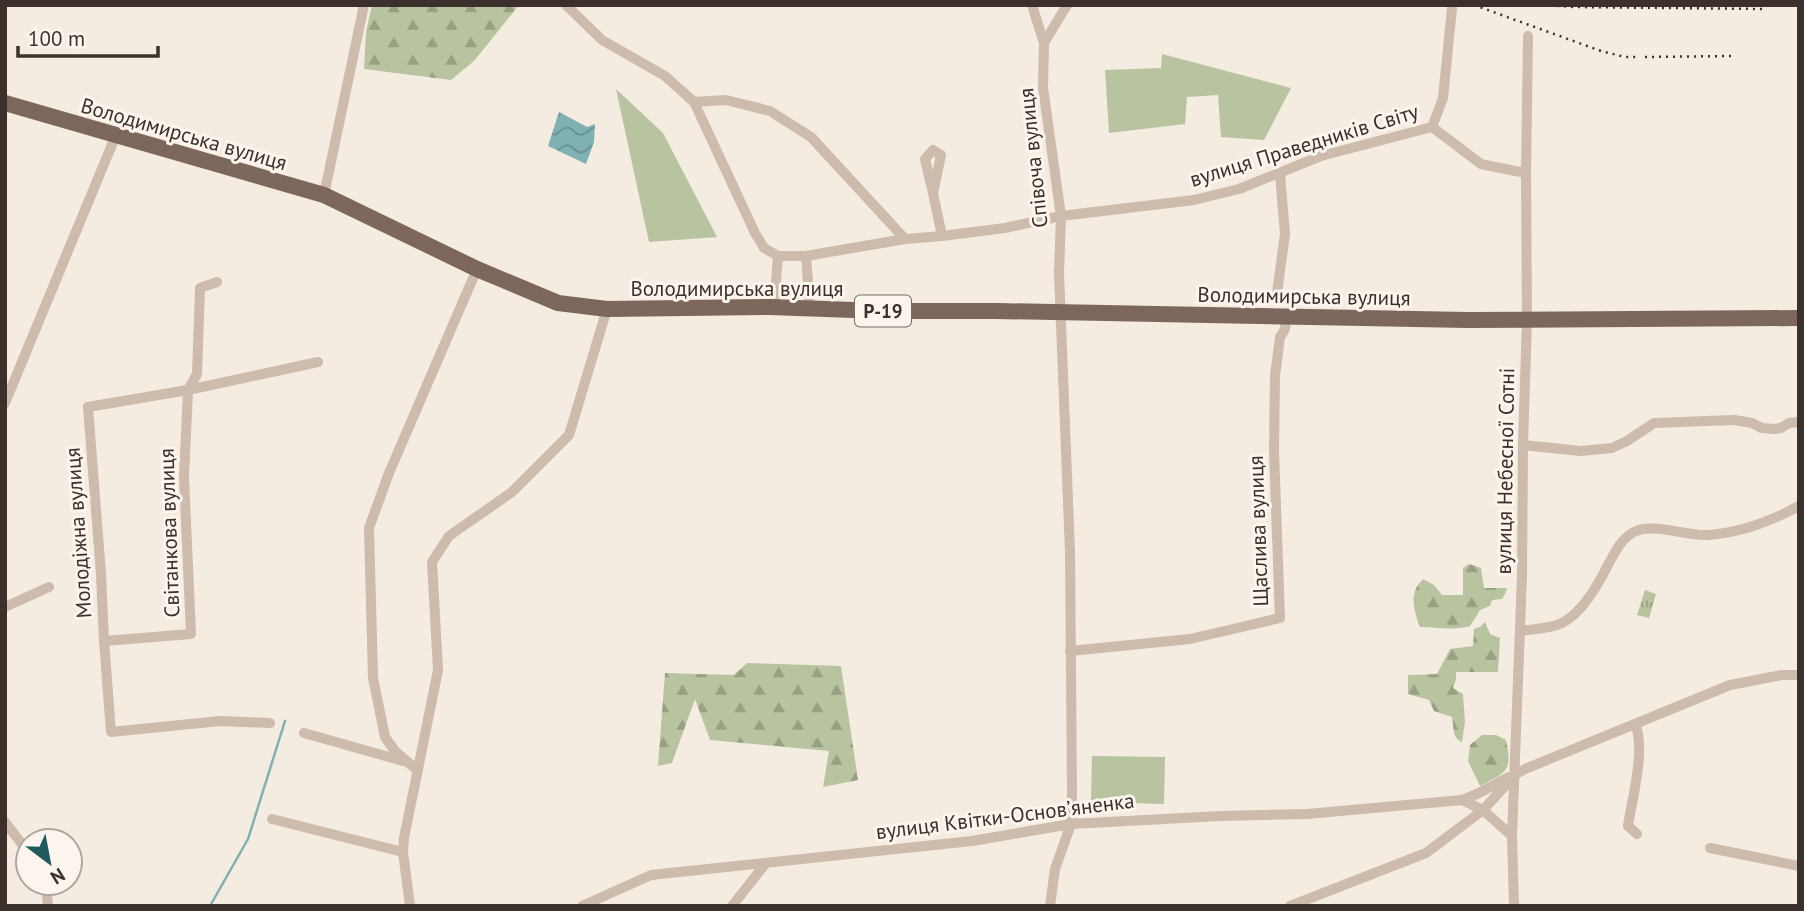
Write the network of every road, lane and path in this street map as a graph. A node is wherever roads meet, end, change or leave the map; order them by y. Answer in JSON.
{"nodes":[{"id":1,"x":364,"y":5,"type":"edge"},
{"id":2,"x":566,"y":5,"type":"edge"},
{"id":3,"x":1032,"y":5,"type":"edge"},
{"id":4,"x":1067,"y":5,"type":"edge"},
{"id":5,"x":1452,"y":8,"type":"dead end"},
{"id":6,"x":1528,"y":36,"type":"dead end"},
{"id":7,"x":1044,"y":43,"type":"junction"},
{"id":8,"x":694,"y":102,"type":"junction"},
{"id":9,"x":5,"y":103,"type":"edge"},
{"id":10,"x":1432,"y":127,"type":"junction"},
{"id":11,"x":116,"y":135,"type":"junction"},
{"id":12,"x":1526,"y":173,"type":"junction"},
{"id":13,"x":1280,"y":174,"type":"junction"},
{"id":14,"x":933,"y":193,"type":"dead end"},
{"id":15,"x":324,"y":195,"type":"junction"},
{"id":16,"x":1061,"y":216,"type":"junction"},
{"id":17,"x":942,"y":236,"type":"junction"},
{"id":18,"x":905,"y":239,"type":"junction"},
{"id":19,"x":778,"y":256,"type":"junction"},
{"id":20,"x":806,"y":256,"type":"junction"},
{"id":21,"x":477,"y":269,"type":"junction"},
{"id":22,"x":217,"y":282,"type":"dead end"},
{"id":23,"x":1277,"y":293,"type":"dead end"},
{"id":24,"x":774,"y":307,"type":"junction"},
{"id":25,"x":607,"y":309,"type":"junction"},
{"id":26,"x":810,"y":309,"type":"junction"},
{"id":27,"x":1061,"y":313,"type":"junction"},
{"id":28,"x":1286,"y":316,"type":"junction"},
{"id":29,"x":1799,"y":318,"type":"edge"},
{"id":30,"x":1527,"y":319,"type":"junction"},
{"id":31,"x":318,"y":362,"type":"dead end"},
{"id":32,"x":188,"y":390,"type":"junction"},
{"id":33,"x":5,"y":403,"type":"edge"},
{"id":34,"x":1799,"y":422,"type":"edge"},
{"id":35,"x":1523,"y":445,"type":"junction"},
{"id":36,"x":1799,"y":506,"type":"edge"},
{"id":37,"x":49,"y":587,"type":"dead end"},
{"id":38,"x":5,"y":607,"type":"edge"},
{"id":39,"x":1520,"y":631,"type":"junction"},
{"id":40,"x":104,"y":641,"type":"junction"},
{"id":41,"x":1070,"y":651,"type":"junction"},
{"id":42,"x":1799,"y":675,"type":"edge"},
{"id":43,"x":270,"y":723,"type":"dead end"},
{"id":44,"x":1635,"y":724,"type":"junction"},
{"id":45,"x":304,"y":733,"type":"dead end"},
{"id":46,"x":407,"y":762,"type":"junction"},
{"id":47,"x":418,"y":771,"type":"junction"},
{"id":48,"x":1516,"y":774,"type":"junction"},
{"id":49,"x":1462,"y":800,"type":"junction"},
{"id":50,"x":1483,"y":810,"type":"junction"},
{"id":51,"x":272,"y":819,"type":"dead end"},
{"id":52,"x":1071,"y":824,"type":"junction"},
{"id":53,"x":1637,"y":834,"type":"dead end"},
{"id":54,"x":1513,"y":836,"type":"junction"},
{"id":55,"x":1710,"y":848,"type":"dead end"},
{"id":56,"x":403,"y":852,"type":"junction"},
{"id":57,"x":766,"y":863,"type":"junction"},
{"id":58,"x":1799,"y":866,"type":"edge"},
{"id":59,"x":410,"y":906,"type":"edge"},
{"id":60,"x":582,"y":906,"type":"edge"},
{"id":61,"x":732,"y":906,"type":"edge"},
{"id":62,"x":1050,"y":906,"type":"edge"},
{"id":63,"x":1290,"y":906,"type":"edge"},
{"id":64,"x":1514,"y":906,"type":"edge"}],
"edges":[{"from":1,"to":15,"type":"street"},
{"from":2,"to":8,"type":"street"},
{"from":3,"to":7,"type":"street"},
{"from":4,"to":7,"type":"street","name":"Співоча вулиця"},
{"from":5,"to":10,"type":"street","name":"вулиця Праведників Світу"},
{"from":6,"to":12,"type":"street","name":"вулиця Небесної Сотні"},
{"from":7,"to":16,"type":"street","name":"Співоча вулиця"},
{"from":8,"to":18,"type":"street"},
{"from":8,"to":19,"type":"street"},
{"from":9,"to":11,"type":"main road","name":"Володимирська вулиця","number":"Р-19"},
{"from":10,"to":12,"type":"street"},
{"from":10,"to":13,"type":"street","name":"вулиця Праведників Світу"},
{"from":11,"to":15,"type":"main road","name":"Володимирська вулиця","number":"Р-19"},
{"from":11,"to":33,"type":"street"},
{"from":12,"to":30,"type":"street","name":"вулиця Небесної Сотні"},
{"from":13,"to":16,"type":"street","name":"вулиця Праведників Світу"},
{"from":13,"to":23,"type":"street"},
{"from":14,"to":17,"type":"street"},
{"from":15,"to":21,"type":"main road","name":"Володимирська вулиця","number":"Р-19"},
{"from":16,"to":17,"type":"street","name":"вулиця Праведників Світу"},
{"from":16,"to":27,"type":"street","name":"Співоча вулиця"},
{"from":17,"to":18,"type":"street","name":"вулиця Праведників Світу"},
{"from":18,"to":20,"type":"street","name":"вулиця Праведників Світу"},
{"from":19,"to":20,"type":"street","name":"вулиця Праведників Світу"},
{"from":19,"to":24,"type":"street"},
{"from":20,"to":26,"type":"street"},
{"from":21,"to":25,"type":"main road","name":"Володимирська вулиця","number":"Р-19"},
{"from":21,"to":46,"type":"street"},
{"from":22,"to":32,"type":"street","name":"Світанкова вулиця"},
{"from":24,"to":25,"type":"main road","name":"Володимирська вулиця","number":"Р-19"},
{"from":24,"to":26,"type":"main road","name":"Володимирська вулиця","number":"Р-19"},
{"from":25,"to":47,"type":"street"},
{"from":26,"to":27,"type":"main road","name":"Володимирська вулиця","number":"Р-19"},
{"from":27,"to":28,"type":"main road","name":"Володимирська вулиця","number":"Р-19"},
{"from":27,"to":41,"type":"street"},
{"from":28,"to":30,"type":"main road","name":"Володимирська вулиця","number":"Р-19"},
{"from":28,"to":41,"type":"street","name":"Щаслива вулиця"},
{"from":29,"to":30,"type":"main road","name":"Володимирська вулиця","number":"Р-19"},
{"from":30,"to":35,"type":"street","name":"вулиця Небесної Сотні"},
{"from":31,"to":32,"type":"street","name":"Молодіжна вулиця"},
{"from":32,"to":40,"type":"street","name":"Світанкова вулиця"},
{"from":32,"to":40,"type":"street","name":"Молодіжна вулиця"},
{"from":34,"to":35,"type":"street"},
{"from":35,"to":39,"type":"street","name":"вулиця Небесної Сотні"},
{"from":36,"to":39,"type":"street"},
{"from":37,"to":38,"type":"street"},
{"from":39,"to":48,"type":"street","name":"вулиця Небесної Сотні"},
{"from":40,"to":43,"type":"street","name":"Молодіжна вулиця"},
{"from":41,"to":52,"type":"street"},
{"from":42,"to":44,"type":"street"},
{"from":44,"to":48,"type":"street"},
{"from":44,"to":53,"type":"street"},
{"from":45,"to":46,"type":"street"},
{"from":46,"to":47,"type":"street"},
{"from":47,"to":56,"type":"street"},
{"from":48,"to":49,"type":"street"},
{"from":48,"to":50,"type":"street"},
{"from":48,"to":54,"type":"street","name":"вулиця Небесної Сотні"},
{"from":49,"to":50,"type":"street"},
{"from":49,"to":52,"type":"street","name":"вулиця Квітки-Основʼяненка"},
{"from":50,"to":54,"type":"street"},
{"from":50,"to":63,"type":"street"},
{"from":51,"to":56,"type":"street"},
{"from":52,"to":57,"type":"street","name":"вулиця Квітки-Основʼяненка"},
{"from":52,"to":62,"type":"street"},
{"from":54,"to":64,"type":"street","name":"вулиця Небесної Сотні"},
{"from":55,"to":58,"type":"street"},
{"from":56,"to":59,"type":"street"},
{"from":57,"to":60,"type":"street","name":"вулиця Квітки-Основʼяненка"},
{"from":57,"to":61,"type":"street"}]}
